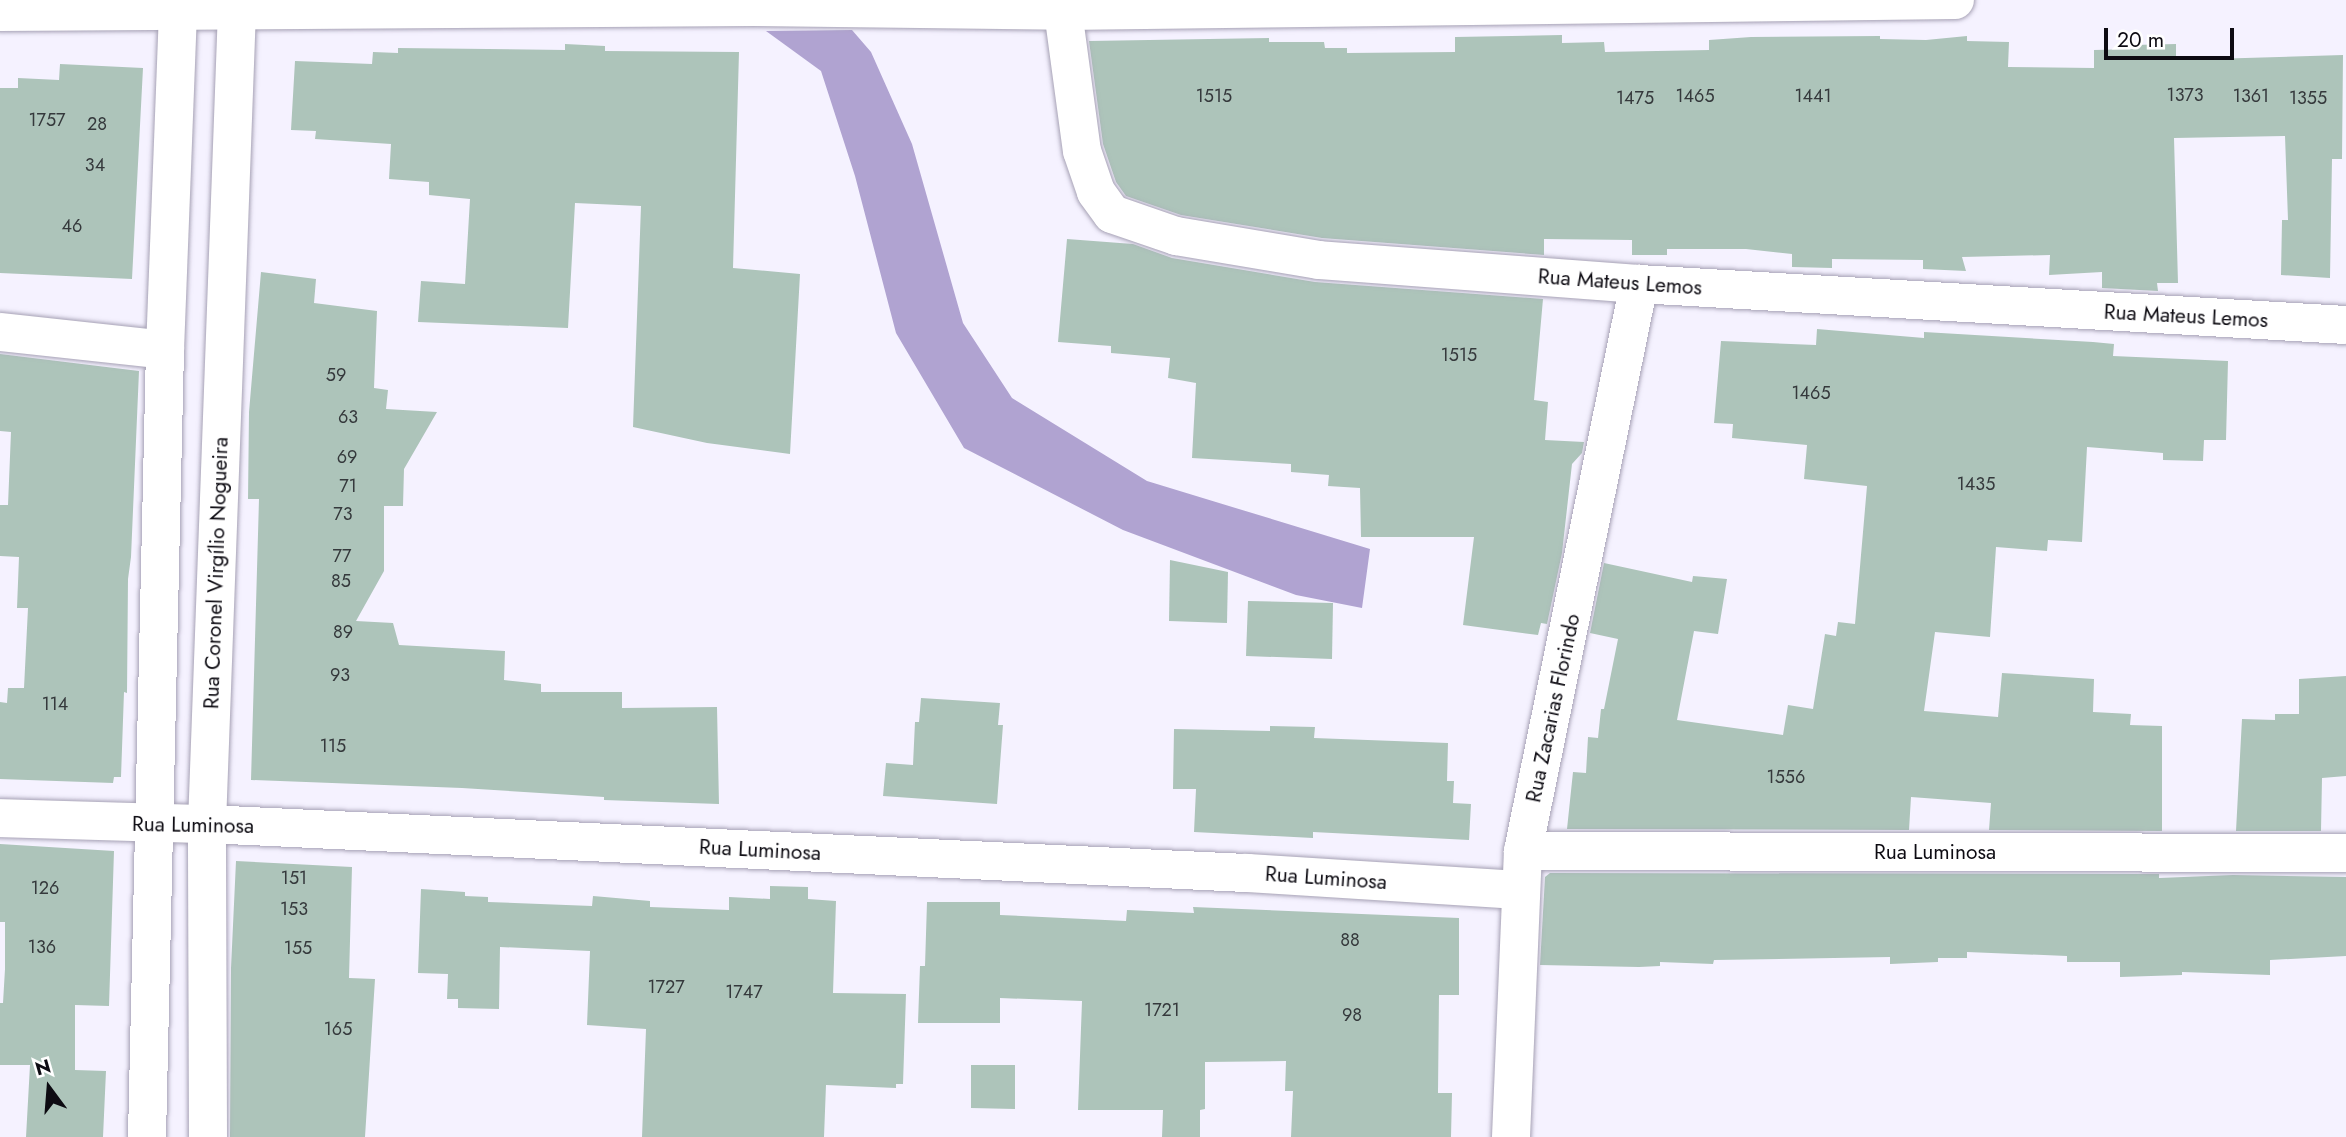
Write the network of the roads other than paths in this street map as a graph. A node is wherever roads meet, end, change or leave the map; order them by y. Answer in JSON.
{"nodes":[{"id":1,"x":1955,"y":0,"type":"edge"},
{"id":2,"x":752,"y":3,"type":"edge"},
{"id":3,"x":457,"y":5,"type":"edge"},
{"id":4,"x":856,"y":5,"type":"edge"},
{"id":5,"x":178,"y":10,"type":"junction"},
{"id":6,"x":237,"y":10,"type":"junction"},
{"id":7,"x":1063,"y":11,"type":"junction"},
{"id":8,"x":0,"y":12,"type":"edge"},
{"id":9,"x":1639,"y":284,"type":"junction"},
{"id":10,"x":2346,"y":326,"type":"edge"},
{"id":11,"x":0,"y":332,"type":"edge"},
{"id":12,"x":165,"y":350,"type":"junction"},
{"id":13,"x":0,"y":818,"type":"edge"},
{"id":14,"x":207,"y":824,"type":"junction"},
{"id":15,"x":153,"y":825,"type":"junction"},
{"id":16,"x":1523,"y":851,"type":"junction"},
{"id":17,"x":2346,"y":853,"type":"edge"},
{"id":18,"x":1519,"y":890,"type":"junction"},
{"id":19,"x":147,"y":1137,"type":"edge"},
{"id":20,"x":208,"y":1137,"type":"edge"},
{"id":21,"x":1511,"y":1137,"type":"edge"}],
"edges":[{"from":1,"to":7,"type":"street"},
{"from":2,"to":3,"type":"street"},
{"from":2,"to":4,"type":"street"},
{"from":3,"to":6,"type":"street"},
{"from":4,"to":7,"type":"street"},
{"from":5,"to":6,"type":"street"},
{"from":5,"to":8,"type":"street"},
{"from":5,"to":12,"type":"street"},
{"from":6,"to":14,"type":"street","name":"Rua Coronel Virgílio Nogueira"},
{"from":7,"to":9,"type":"street","name":"Rua Mateus Lemos"},
{"from":9,"to":10,"type":"street","name":"Rua Mateus Lemos"},
{"from":9,"to":16,"type":"street","name":"Rua Zacarias Florindo"},
{"from":11,"to":12,"type":"street"},
{"from":12,"to":15,"type":"street"},
{"from":13,"to":15,"type":"street","name":"Rua Luminosa"},
{"from":14,"to":15,"type":"street","name":"Rua Luminosa"},
{"from":14,"to":18,"type":"street","name":"Rua Luminosa"},
{"from":14,"to":20,"type":"street","name":"Rua Coronel Virgílio Nogueira"},
{"from":15,"to":19,"type":"street"},
{"from":16,"to":17,"type":"street","name":"Rua Luminosa"},
{"from":16,"to":18,"type":"street","name":"Rua Zacarias Florindo"},
{"from":18,"to":21,"type":"street","name":"Rua Zacarias Florindo"}]}
